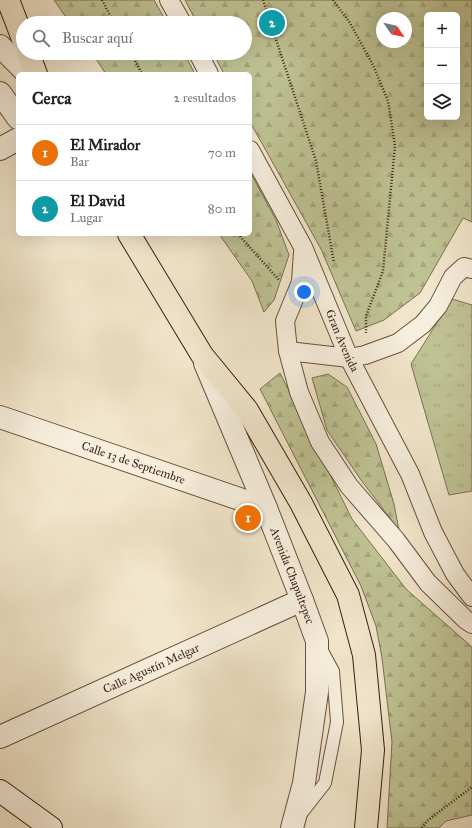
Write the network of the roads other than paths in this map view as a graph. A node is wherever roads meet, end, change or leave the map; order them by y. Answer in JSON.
{"nodes":[{"id":1,"x":8,"y":0,"type":"edge"},
{"id":2,"x":170,"y":0,"type":"edge"},
{"id":3,"x":178,"y":16,"type":"edge"},
{"id":4,"x":16,"y":21,"type":"edge"},
{"id":5,"x":0,"y":46,"type":"edge"},
{"id":6,"x":31,"y":60,"type":"edge"},
{"id":7,"x":202,"y":60,"type":"edge"},
{"id":8,"x":26,"y":72,"type":"edge"},
{"id":9,"x":35,"y":72,"type":"edge"},
{"id":10,"x":208,"y":72,"type":"edge"},
{"id":11,"x":0,"y":93,"type":"edge"},
{"id":12,"x":16,"y":115,"type":"edge"},
{"id":13,"x":16,"y":141,"type":"edge"},
{"id":14,"x":0,"y":149,"type":"edge"},
{"id":15,"x":252,"y":154,"type":"edge"},
{"id":16,"x":130,"y":236,"type":"edge"},
{"id":17,"x":303,"y":246,"type":"junction"},
{"id":18,"x":472,"y":269,"type":"edge"},
{"id":19,"x":288,"y":351,"type":"junction"},
{"id":20,"x":202,"y":355,"type":"junction"},
{"id":21,"x":357,"y":357,"type":"junction"},
{"id":22,"x":0,"y":417,"type":"edge"},
{"id":23,"x":266,"y":508,"type":"junction"},
{"id":24,"x":472,"y":597,"type":"edge"},
{"id":25,"x":302,"y":600,"type":"junction"},
{"id":26,"x":472,"y":624,"type":"edge"},
{"id":27,"x":0,"y":737,"type":"edge"},
{"id":28,"x":0,"y":791,"type":"edge"},
{"id":29,"x":293,"y":826,"type":"edge"},
{"id":30,"x":51,"y":828,"type":"edge"},
{"id":31,"x":366,"y":828,"type":"edge"}],
"edges":[{"from":1,"to":4,"type":"main road"},
{"from":2,"to":3,"type":"street"},
{"from":5,"to":8,"type":"street"},
{"from":6,"to":9,"type":"main road"},
{"from":7,"to":10,"type":"street"},
{"from":11,"to":12,"type":"street"},
{"from":13,"to":14,"type":"street"},
{"from":15,"to":17,"type":"street","name":"Gran Avenida"},
{"from":16,"to":20,"type":"main road","name":"Avenida Chapultepec"},
{"from":17,"to":19,"type":"street"},
{"from":17,"to":21,"type":"street","name":"Gran Avenida"},
{"from":18,"to":21,"type":"street"},
{"from":19,"to":21,"type":"street"},
{"from":19,"to":26,"type":"street"},
{"from":20,"to":23,"type":"street","name":"Avenida Chapultepec"},
{"from":20,"to":31,"type":"main road"},
{"from":21,"to":24,"type":"street","name":"Gran Avenida"},
{"from":22,"to":23,"type":"street","name":"Calle 13 de Septiembre"},
{"from":23,"to":25,"type":"street","name":"Avenida Chapultepec"},
{"from":25,"to":27,"type":"street","name":"Calle Agustín Melgar"},
{"from":25,"to":29,"type":"street","name":"Avenida Chapultepec"},
{"from":28,"to":30,"type":"street"}]}
